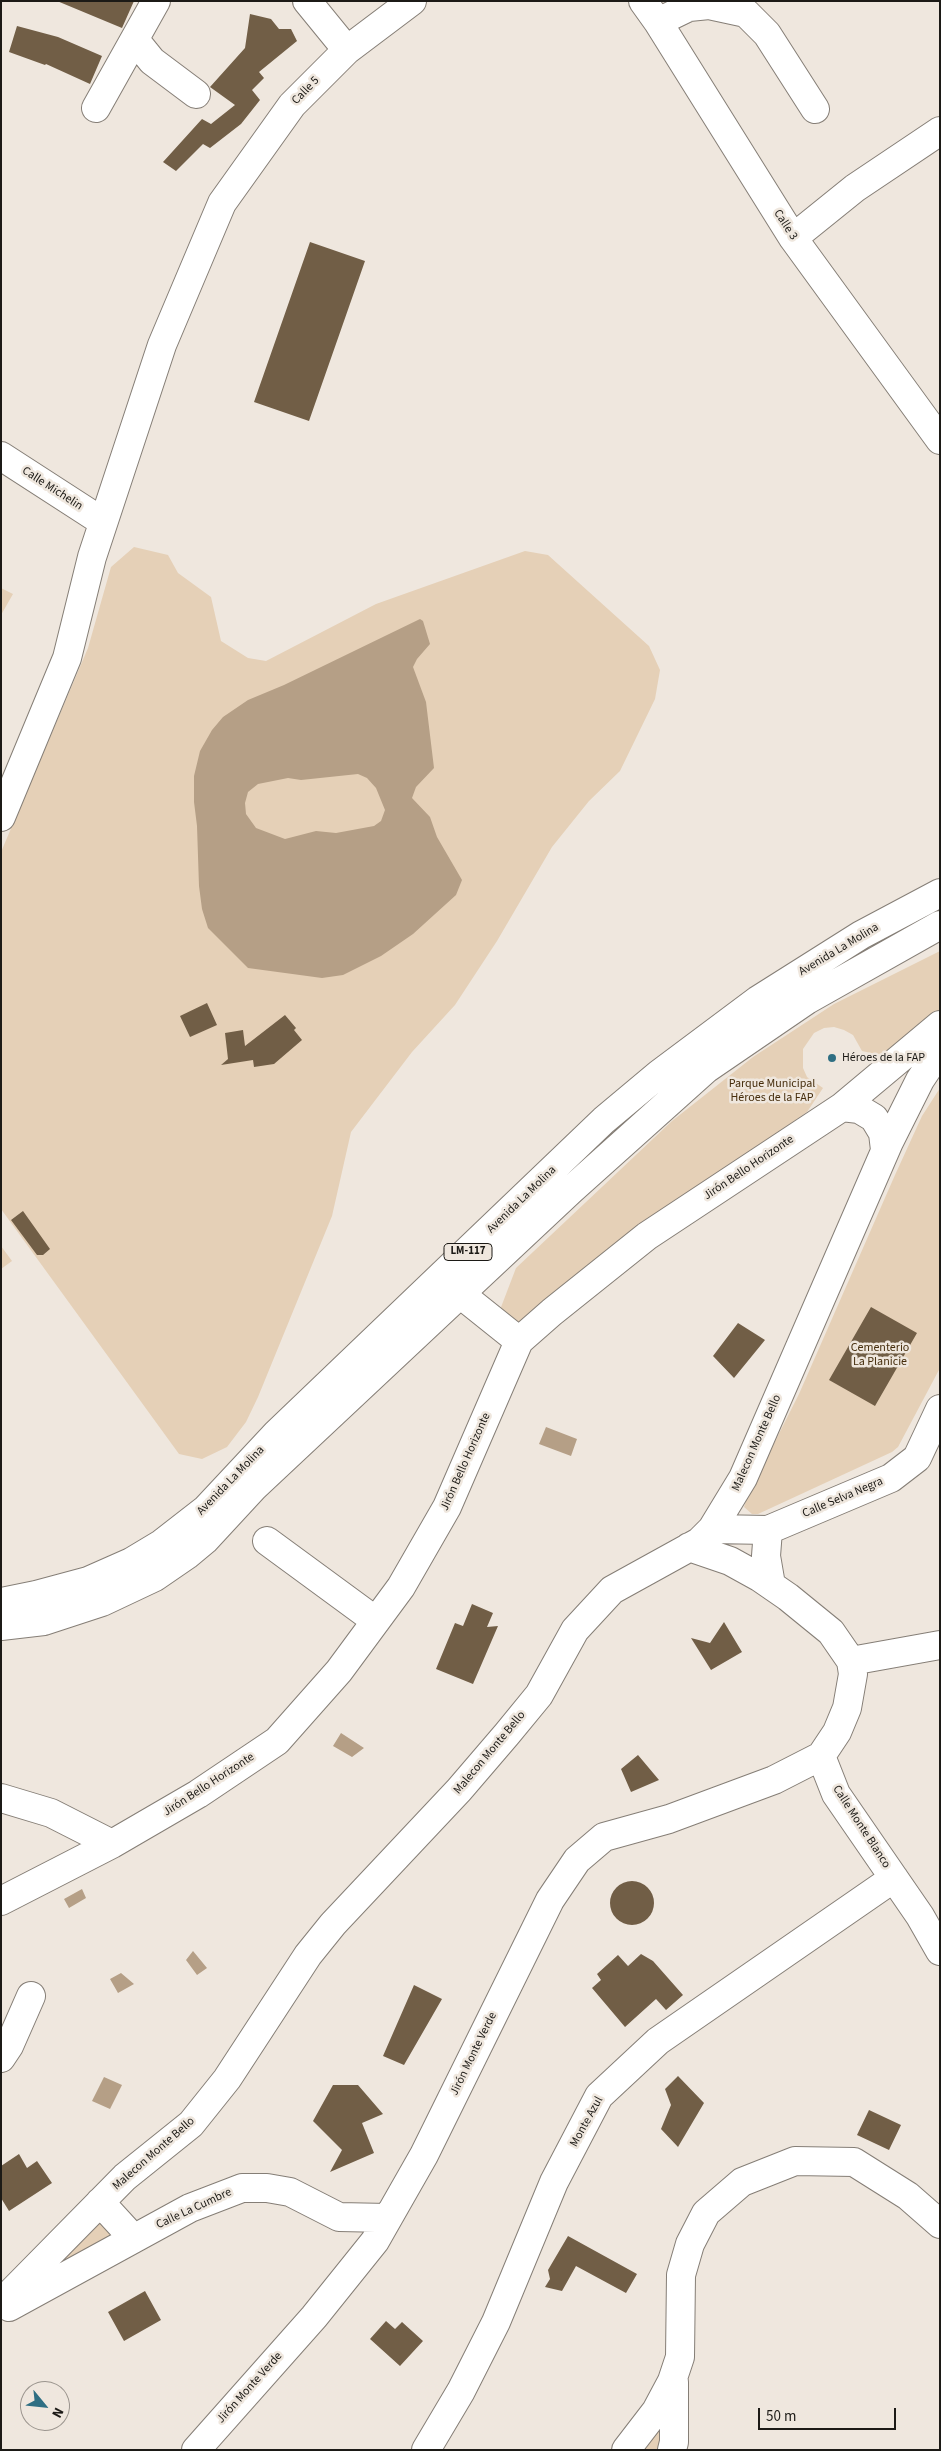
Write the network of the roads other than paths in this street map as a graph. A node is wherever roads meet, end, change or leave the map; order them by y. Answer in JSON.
{"nodes":[{"id":1,"x":156,"y":1,"type":"edge"},
{"id":2,"x":307,"y":1,"type":"edge"},
{"id":3,"x":412,"y":1,"type":"edge"},
{"id":4,"x":651,"y":12,"type":"edge"},
{"id":5,"x":135,"y":40,"type":"junction"},
{"id":6,"x":346,"y":50,"type":"junction"},
{"id":7,"x":196,"y":94,"type":"dead end"},
{"id":8,"x":96,"y":108,"type":"dead end"},
{"id":9,"x":815,"y":109,"type":"dead end"},
{"id":10,"x":940,"y":131,"type":"edge"},
{"id":11,"x":793,"y":238,"type":"junction"},
{"id":12,"x":940,"y":440,"type":"edge"},
{"id":13,"x":1,"y":456,"type":"edge"},
{"id":14,"x":104,"y":522,"type":"junction"},
{"id":15,"x":1,"y":817,"type":"edge"},
{"id":16,"x":940,"y":893,"type":"edge"},
{"id":17,"x":940,"y":924,"type":"edge"},
{"id":18,"x":940,"y":1025,"type":"edge"},
{"id":19,"x":940,"y":1050,"type":"edge"},
{"id":20,"x":842,"y":1107,"type":"junction"},
{"id":21,"x":885,"y":1150,"type":"junction"},
{"id":22,"x":452,"y":1284,"type":"junction"},
{"id":23,"x":519,"y":1341,"type":"junction"},
{"id":24,"x":940,"y":1410,"type":"edge"},
{"id":25,"x":712,"y":1529,"type":"junction"},
{"id":26,"x":768,"y":1530,"type":"junction"},
{"id":27,"x":267,"y":1540,"type":"dead end"},
{"id":28,"x":690,"y":1547,"type":"junction"},
{"id":29,"x":771,"y":1585,"type":"junction"},
{"id":30,"x":1,"y":1602,"type":"edge"},
{"id":31,"x":376,"y":1621,"type":"junction"},
{"id":32,"x":1,"y":1626,"type":"edge"},
{"id":33,"x":940,"y":1645,"type":"edge"},
{"id":34,"x":851,"y":1661,"type":"junction"},
{"id":35,"x":821,"y":1756,"type":"junction"},
{"id":36,"x":1,"y":1798,"type":"edge"},
{"id":37,"x":112,"y":1844,"type":"junction"},
{"id":38,"x":894,"y":1878,"type":"junction"},
{"id":39,"x":1,"y":1901,"type":"edge"},
{"id":40,"x":940,"y":1951,"type":"edge"},
{"id":41,"x":31,"y":1996,"type":"dead end"},
{"id":42,"x":1,"y":2058,"type":"edge"},
{"id":43,"x":100,"y":2202,"type":"junction"},
{"id":44,"x":339,"y":2218,"type":"junction"},
{"id":45,"x":388,"y":2218,"type":"junction"},
{"id":46,"x":940,"y":2224,"type":"edge"},
{"id":47,"x":134,"y":2238,"type":"junction"},
{"id":48,"x":357,"y":2264,"type":"junction"},
{"id":49,"x":1,"y":2303,"type":"edge"},
{"id":50,"x":1,"y":2312,"type":"edge"},
{"id":51,"x":674,"y":2375,"type":"junction"},
{"id":52,"x":196,"y":2450,"type":"edge"},
{"id":53,"x":426,"y":2450,"type":"edge"},
{"id":54,"x":626,"y":2450,"type":"edge"},
{"id":55,"x":672,"y":2450,"type":"edge"}],
"edges":[{"from":1,"to":5,"type":"street"},
{"from":2,"to":6,"type":"street"},
{"from":3,"to":6,"type":"street","name":"Calle 5"},
{"from":4,"to":9,"type":"street"},
{"from":4,"to":11,"type":"street","name":"Calle 3"},
{"from":5,"to":7,"type":"street"},
{"from":5,"to":8,"type":"street"},
{"from":6,"to":14,"type":"street","name":"Calle 5"},
{"from":10,"to":11,"type":"street"},
{"from":11,"to":12,"type":"street","name":"Calle 3"},
{"from":13,"to":14,"type":"street","name":"Calle Michelin"},
{"from":14,"to":15,"type":"street","name":"Calle 5"},
{"from":16,"to":22,"type":"street","name":"Avenida La Molina","number":"LM-117"},
{"from":17,"to":22,"type":"street","name":"Avenida La Molina","number":"LM-117"},
{"from":18,"to":20,"type":"street","name":"Jirón Bello Horizonte"},
{"from":19,"to":21,"type":"street","name":"Malecon Monte Bello"},
{"from":20,"to":21,"type":"street"},
{"from":20,"to":23,"type":"street","name":"Jirón Bello Horizonte"},
{"from":21,"to":25,"type":"street","name":"Malecon Monte Bello"},
{"from":22,"to":23,"type":"street"},
{"from":22,"to":30,"type":"street","name":"Avenida La Molina","number":"LM-117"},
{"from":22,"to":32,"type":"street","name":"Avenida La Molina","number":"LM-117"},
{"from":23,"to":31,"type":"street","name":"Jirón Bello Horizonte"},
{"from":24,"to":26,"type":"street","name":"Calle Selva Negra"},
{"from":25,"to":26,"type":"street","name":"Calle Selva Negra"},
{"from":25,"to":28,"type":"street","name":"Malecon Monte Bello"},
{"from":26,"to":29,"type":"street"},
{"from":27,"to":31,"type":"street"},
{"from":28,"to":29,"type":"street"},
{"from":28,"to":43,"type":"street","name":"Malecon Monte Bello"},
{"from":29,"to":34,"type":"street"},
{"from":31,"to":37,"type":"street","name":"Jirón Bello Horizonte"},
{"from":33,"to":34,"type":"street"},
{"from":34,"to":35,"type":"street"},
{"from":35,"to":38,"type":"street","name":"Calle Monte Blanco"},
{"from":35,"to":45,"type":"street","name":"Jirón Monte Verde"},
{"from":36,"to":37,"type":"street"},
{"from":37,"to":39,"type":"street","name":"Jirón Bello Horizonte"},
{"from":38,"to":40,"type":"street","name":"Calle Monte Blanco"},
{"from":38,"to":53,"type":"street","name":"Monte Azul"},
{"from":41,"to":42,"type":"street"},
{"from":43,"to":47,"type":"street"},
{"from":43,"to":49,"type":"street","name":"Malecon Monte Bello"},
{"from":44,"to":45,"type":"street","name":"Calle La Cumbre"},
{"from":44,"to":47,"type":"street","name":"Calle La Cumbre"},
{"from":44,"to":48,"type":"street"},
{"from":45,"to":48,"type":"street","name":"Jirón Monte Verde"},
{"from":46,"to":51,"type":"street"},
{"from":47,"to":50,"type":"street","name":"Calle La Cumbre"},
{"from":48,"to":52,"type":"street","name":"Jirón Monte Verde"},
{"from":51,"to":54,"type":"street"},
{"from":51,"to":55,"type":"street"}]}
